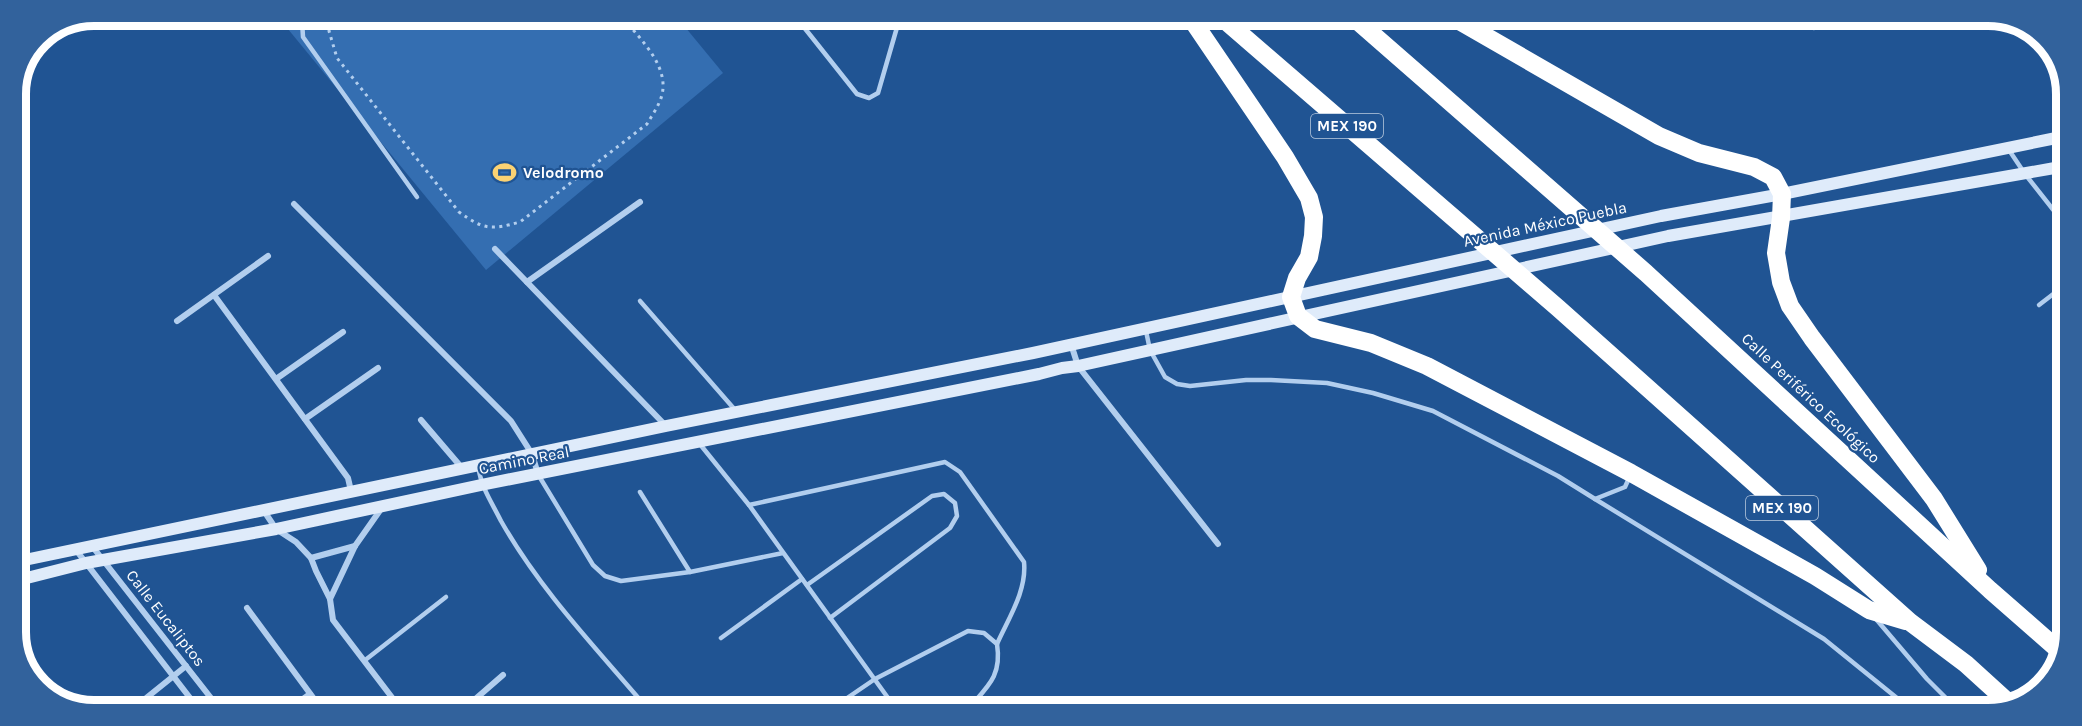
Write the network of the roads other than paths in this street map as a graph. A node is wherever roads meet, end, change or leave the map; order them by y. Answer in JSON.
{"nodes":[{"id":1,"x":302,"y":26,"type":"edge"},
{"id":2,"x":803,"y":26,"type":"edge"},
{"id":3,"x":897,"y":26,"type":"edge"},
{"id":4,"x":1196,"y":26,"type":"edge"},
{"id":5,"x":1231,"y":26,"type":"edge"},
{"id":6,"x":1363,"y":26,"type":"edge"},
{"id":7,"x":1468,"y":26,"type":"edge"},
{"id":8,"x":2056,"y":138,"type":"edge"},
{"id":9,"x":2008,"y":148,"type":"junction"},
{"id":10,"x":2056,"y":168,"type":"edge"},
{"id":11,"x":2025,"y":174,"type":"junction"},
{"id":12,"x":1782,"y":194,"type":"junction"},
{"id":13,"x":417,"y":197,"type":"dead end"},
{"id":14,"x":640,"y":202,"type":"dead end"},
{"id":15,"x":294,"y":204,"type":"dead end"},
{"id":16,"x":2056,"y":213,"type":"edge"},
{"id":17,"x":1782,"y":218,"type":"junction"},
{"id":18,"x":495,"y":249,"type":"dead end"},
{"id":19,"x":268,"y":256,"type":"dead end"},
{"id":20,"x":527,"y":282,"type":"junction"},
{"id":21,"x":2056,"y":292,"type":"edge"},
{"id":22,"x":214,"y":295,"type":"junction"},
{"id":23,"x":1291,"y":297,"type":"junction"},
{"id":24,"x":640,"y":301,"type":"dead end"},
{"id":25,"x":2039,"y":305,"type":"dead end"},
{"id":26,"x":1298,"y":316,"type":"junction"},
{"id":27,"x":177,"y":321,"type":"dead end"},
{"id":28,"x":1145,"y":328,"type":"junction"},
{"id":29,"x":343,"y":332,"type":"dead end"},
{"id":30,"x":1071,"y":344,"type":"junction"},
{"id":31,"x":1150,"y":350,"type":"junction"},
{"id":32,"x":1033,"y":352,"type":"joint"},
{"id":33,"x":1078,"y":366,"type":"junction"},
{"id":34,"x":378,"y":368,"type":"dead end"},
{"id":35,"x":276,"y":379,"type":"junction"},
{"id":36,"x":737,"y":413,"type":"junction"},
{"id":37,"x":305,"y":419,"type":"junction"},
{"id":38,"x":421,"y":420,"type":"dead end"},
{"id":39,"x":666,"y":426,"type":"junction"},
{"id":40,"x":698,"y":442,"type":"junction"},
{"id":41,"x":532,"y":454,"type":"junction"},
{"id":42,"x":478,"y":466,"type":"junction"},
{"id":43,"x":462,"y":469,"type":"junction"},
{"id":44,"x":1631,"y":473,"type":"junction"},
{"id":45,"x":538,"y":474,"type":"junction"},
{"id":46,"x":482,"y":485,"type":"junction"},
{"id":47,"x":351,"y":492,"type":"junction"},
{"id":48,"x":640,"y":492,"type":"dead end"},
{"id":49,"x":1595,"y":499,"type":"junction"},
{"id":50,"x":749,"y":505,"type":"junction"},
{"id":51,"x":384,"y":506,"type":"junction"},
{"id":52,"x":264,"y":510,"type":"junction"},
{"id":53,"x":276,"y":529,"type":"junction"},
{"id":54,"x":1218,"y":544,"type":"dead end"},
{"id":55,"x":92,"y":546,"type":"junction"},
{"id":56,"x":355,"y":546,"type":"junction"},
{"id":57,"x":75,"y":549,"type":"junction"},
{"id":58,"x":783,"y":553,"type":"junction"},
{"id":59,"x":311,"y":558,"type":"junction"},
{"id":60,"x":26,"y":560,"type":"edge"},
{"id":61,"x":104,"y":560,"type":"junction"},
{"id":62,"x":86,"y":563,"type":"junction"},
{"id":63,"x":690,"y":572,"type":"junction"},
{"id":64,"x":26,"y":578,"type":"edge"},
{"id":65,"x":802,"y":579,"type":"junction"},
{"id":66,"x":807,"y":585,"type":"junction"},
{"id":67,"x":1990,"y":590,"type":"junction"},
{"id":68,"x":446,"y":597,"type":"dead end"},
{"id":69,"x":330,"y":599,"type":"junction"},
{"id":70,"x":247,"y":608,"type":"dead end"},
{"id":71,"x":1869,"y":610,"type":"junction"},
{"id":72,"x":830,"y":618,"type":"junction"},
{"id":73,"x":1910,"y":622,"type":"junction"},
{"id":74,"x":721,"y":638,"type":"dead end"},
{"id":75,"x":997,"y":644,"type":"junction"},
{"id":76,"x":2055,"y":647,"type":"edge"},
{"id":77,"x":364,"y":661,"type":"junction"},
{"id":78,"x":186,"y":666,"type":"junction"},
{"id":79,"x":503,"y":675,"type":"dead end"},
{"id":80,"x":174,"y":677,"type":"junction"},
{"id":81,"x":875,"y":680,"type":"junction"},
{"id":82,"x":310,"y":694,"type":"junction"},
{"id":83,"x":2004,"y":699,"type":"edge"},
{"id":84,"x":144,"y":700,"type":"edge"},
{"id":85,"x":192,"y":700,"type":"edge"},
{"id":86,"x":213,"y":700,"type":"edge"},
{"id":87,"x":302,"y":700,"type":"edge"},
{"id":88,"x":314,"y":700,"type":"edge"},
{"id":89,"x":394,"y":700,"type":"edge"},
{"id":90,"x":474,"y":700,"type":"edge"},
{"id":91,"x":640,"y":700,"type":"edge"},
{"id":92,"x":845,"y":700,"type":"edge"},
{"id":93,"x":889,"y":700,"type":"edge"},
{"id":94,"x":976,"y":700,"type":"edge"},
{"id":95,"x":1899,"y":700,"type":"edge"},
{"id":96,"x":1948,"y":700,"type":"edge"}],
"edges":[{"from":1,"to":13,"type":"lane"},
{"from":2,"to":3,"type":"lane"},
{"from":4,"to":23,"type":"highway"},
{"from":5,"to":73,"type":"highway","number":"MEX 190"},
{"from":6,"to":67,"type":"highway","name":"Calle Periférico Ecológico"},
{"from":7,"to":12,"type":"highway"},
{"from":8,"to":9,"type":"street","name":"Avenida México Puebla"},
{"from":9,"to":11,"type":"lane"},
{"from":9,"to":12,"type":"street","name":"Avenida México Puebla"},
{"from":10,"to":11,"type":"street"},
{"from":11,"to":16,"type":"lane"},
{"from":11,"to":17,"type":"street"},
{"from":12,"to":17,"type":"highway"},
{"from":12,"to":23,"type":"street","name":"Avenida México Puebla"},
{"from":14,"to":20,"type":"street"},
{"from":15,"to":41,"type":"street"},
{"from":17,"to":26,"type":"street"},
{"from":17,"to":67,"type":"highway"},
{"from":18,"to":20,"type":"street"},
{"from":19,"to":22,"type":"street"},
{"from":20,"to":39,"type":"street"},
{"from":21,"to":25,"type":"lane"},
{"from":22,"to":27,"type":"street"},
{"from":22,"to":35,"type":"street"},
{"from":23,"to":26,"type":"highway"},
{"from":23,"to":28,"type":"street","name":"Avenida México Puebla"},
{"from":24,"to":36,"type":"lane"},
{"from":26,"to":31,"type":"street"},
{"from":26,"to":44,"type":"highway"},
{"from":28,"to":30,"type":"street","name":"Avenida México Puebla"},
{"from":28,"to":31,"type":"lane"},
{"from":29,"to":35,"type":"street"},
{"from":30,"to":32,"type":"street","name":"Avenida México Puebla"},
{"from":30,"to":33,"type":"street"},
{"from":31,"to":33,"type":"street"},
{"from":31,"to":49,"type":"lane"},
{"from":32,"to":36,"type":"street","name":"Camino Real"},
{"from":33,"to":40,"type":"street","name":"Camino Real"},
{"from":33,"to":54,"type":"street"},
{"from":34,"to":37,"type":"street"},
{"from":35,"to":37,"type":"street"},
{"from":36,"to":39,"type":"street","name":"Camino Real"},
{"from":37,"to":47,"type":"street"},
{"from":38,"to":43,"type":"street"},
{"from":39,"to":41,"type":"street","name":"Camino Real"},
{"from":40,"to":45,"type":"street","name":"Camino Real"},
{"from":40,"to":50,"type":"lane"},
{"from":41,"to":42,"type":"street","name":"Camino Real"},
{"from":41,"to":45,"type":"street"},
{"from":42,"to":43,"type":"street","name":"Camino Real"},
{"from":42,"to":46,"type":"lane"},
{"from":43,"to":47,"type":"street","name":"Camino Real"},
{"from":44,"to":49,"type":"lane"},
{"from":44,"to":71,"type":"highway"},
{"from":45,"to":46,"type":"street","name":"Camino Real"},
{"from":45,"to":63,"type":"lane"},
{"from":46,"to":51,"type":"street","name":"Camino Real"},
{"from":46,"to":91,"type":"lane"},
{"from":47,"to":52,"type":"street","name":"Camino Real"},
{"from":48,"to":63,"type":"lane"},
{"from":49,"to":95,"type":"lane"},
{"from":50,"to":58,"type":"lane"},
{"from":50,"to":75,"type":"lane"},
{"from":51,"to":53,"type":"street","name":"Camino Real"},
{"from":51,"to":56,"type":"street"},
{"from":52,"to":53,"type":"street"},
{"from":52,"to":55,"type":"street","name":"Camino Real"},
{"from":53,"to":59,"type":"street"},
{"from":53,"to":61,"type":"street","name":"Camino Real"},
{"from":55,"to":57,"type":"street","name":"Camino Real"},
{"from":55,"to":61,"type":"street","name":"Calle Eucaliptos"},
{"from":56,"to":59,"type":"street"},
{"from":56,"to":69,"type":"street"},
{"from":57,"to":60,"type":"street","name":"Camino Real"},
{"from":57,"to":62,"type":"street","name":"Calle Eucaliptos"},
{"from":58,"to":63,"type":"lane"},
{"from":58,"to":65,"type":"lane"},
{"from":59,"to":69,"type":"street"},
{"from":61,"to":62,"type":"street","name":"Camino Real"},
{"from":61,"to":78,"type":"street","name":"Calle Eucaliptos"},
{"from":62,"to":64,"type":"street","name":"Camino Real"},
{"from":62,"to":80,"type":"street","name":"Calle Eucaliptos"},
{"from":65,"to":66,"type":"lane"},
{"from":65,"to":74,"type":"lane"},
{"from":66,"to":72,"type":"lane"},
{"from":66,"to":72,"type":"lane"},
{"from":67,"to":76,"type":"highway","name":"Calle Periférico Ecológico"},
{"from":68,"to":77,"type":"lane"},
{"from":69,"to":77,"type":"street"},
{"from":70,"to":82,"type":"street"},
{"from":71,"to":73,"type":"highway"},
{"from":71,"to":96,"type":"lane"},
{"from":72,"to":81,"type":"lane"},
{"from":73,"to":83,"type":"highway","number":"MEX 190"},
{"from":75,"to":81,"type":"lane"},
{"from":75,"to":94,"type":"lane"},
{"from":77,"to":89,"type":"street"},
{"from":78,"to":80,"type":"street"},
{"from":78,"to":86,"type":"street","name":"Calle Eucaliptos"},
{"from":79,"to":90,"type":"street"},
{"from":80,"to":84,"type":"street"},
{"from":80,"to":85,"type":"street","name":"Calle Eucaliptos"},
{"from":81,"to":92,"type":"lane"},
{"from":81,"to":93,"type":"lane"},
{"from":82,"to":87,"type":"street"},
{"from":82,"to":88,"type":"street"}]}
